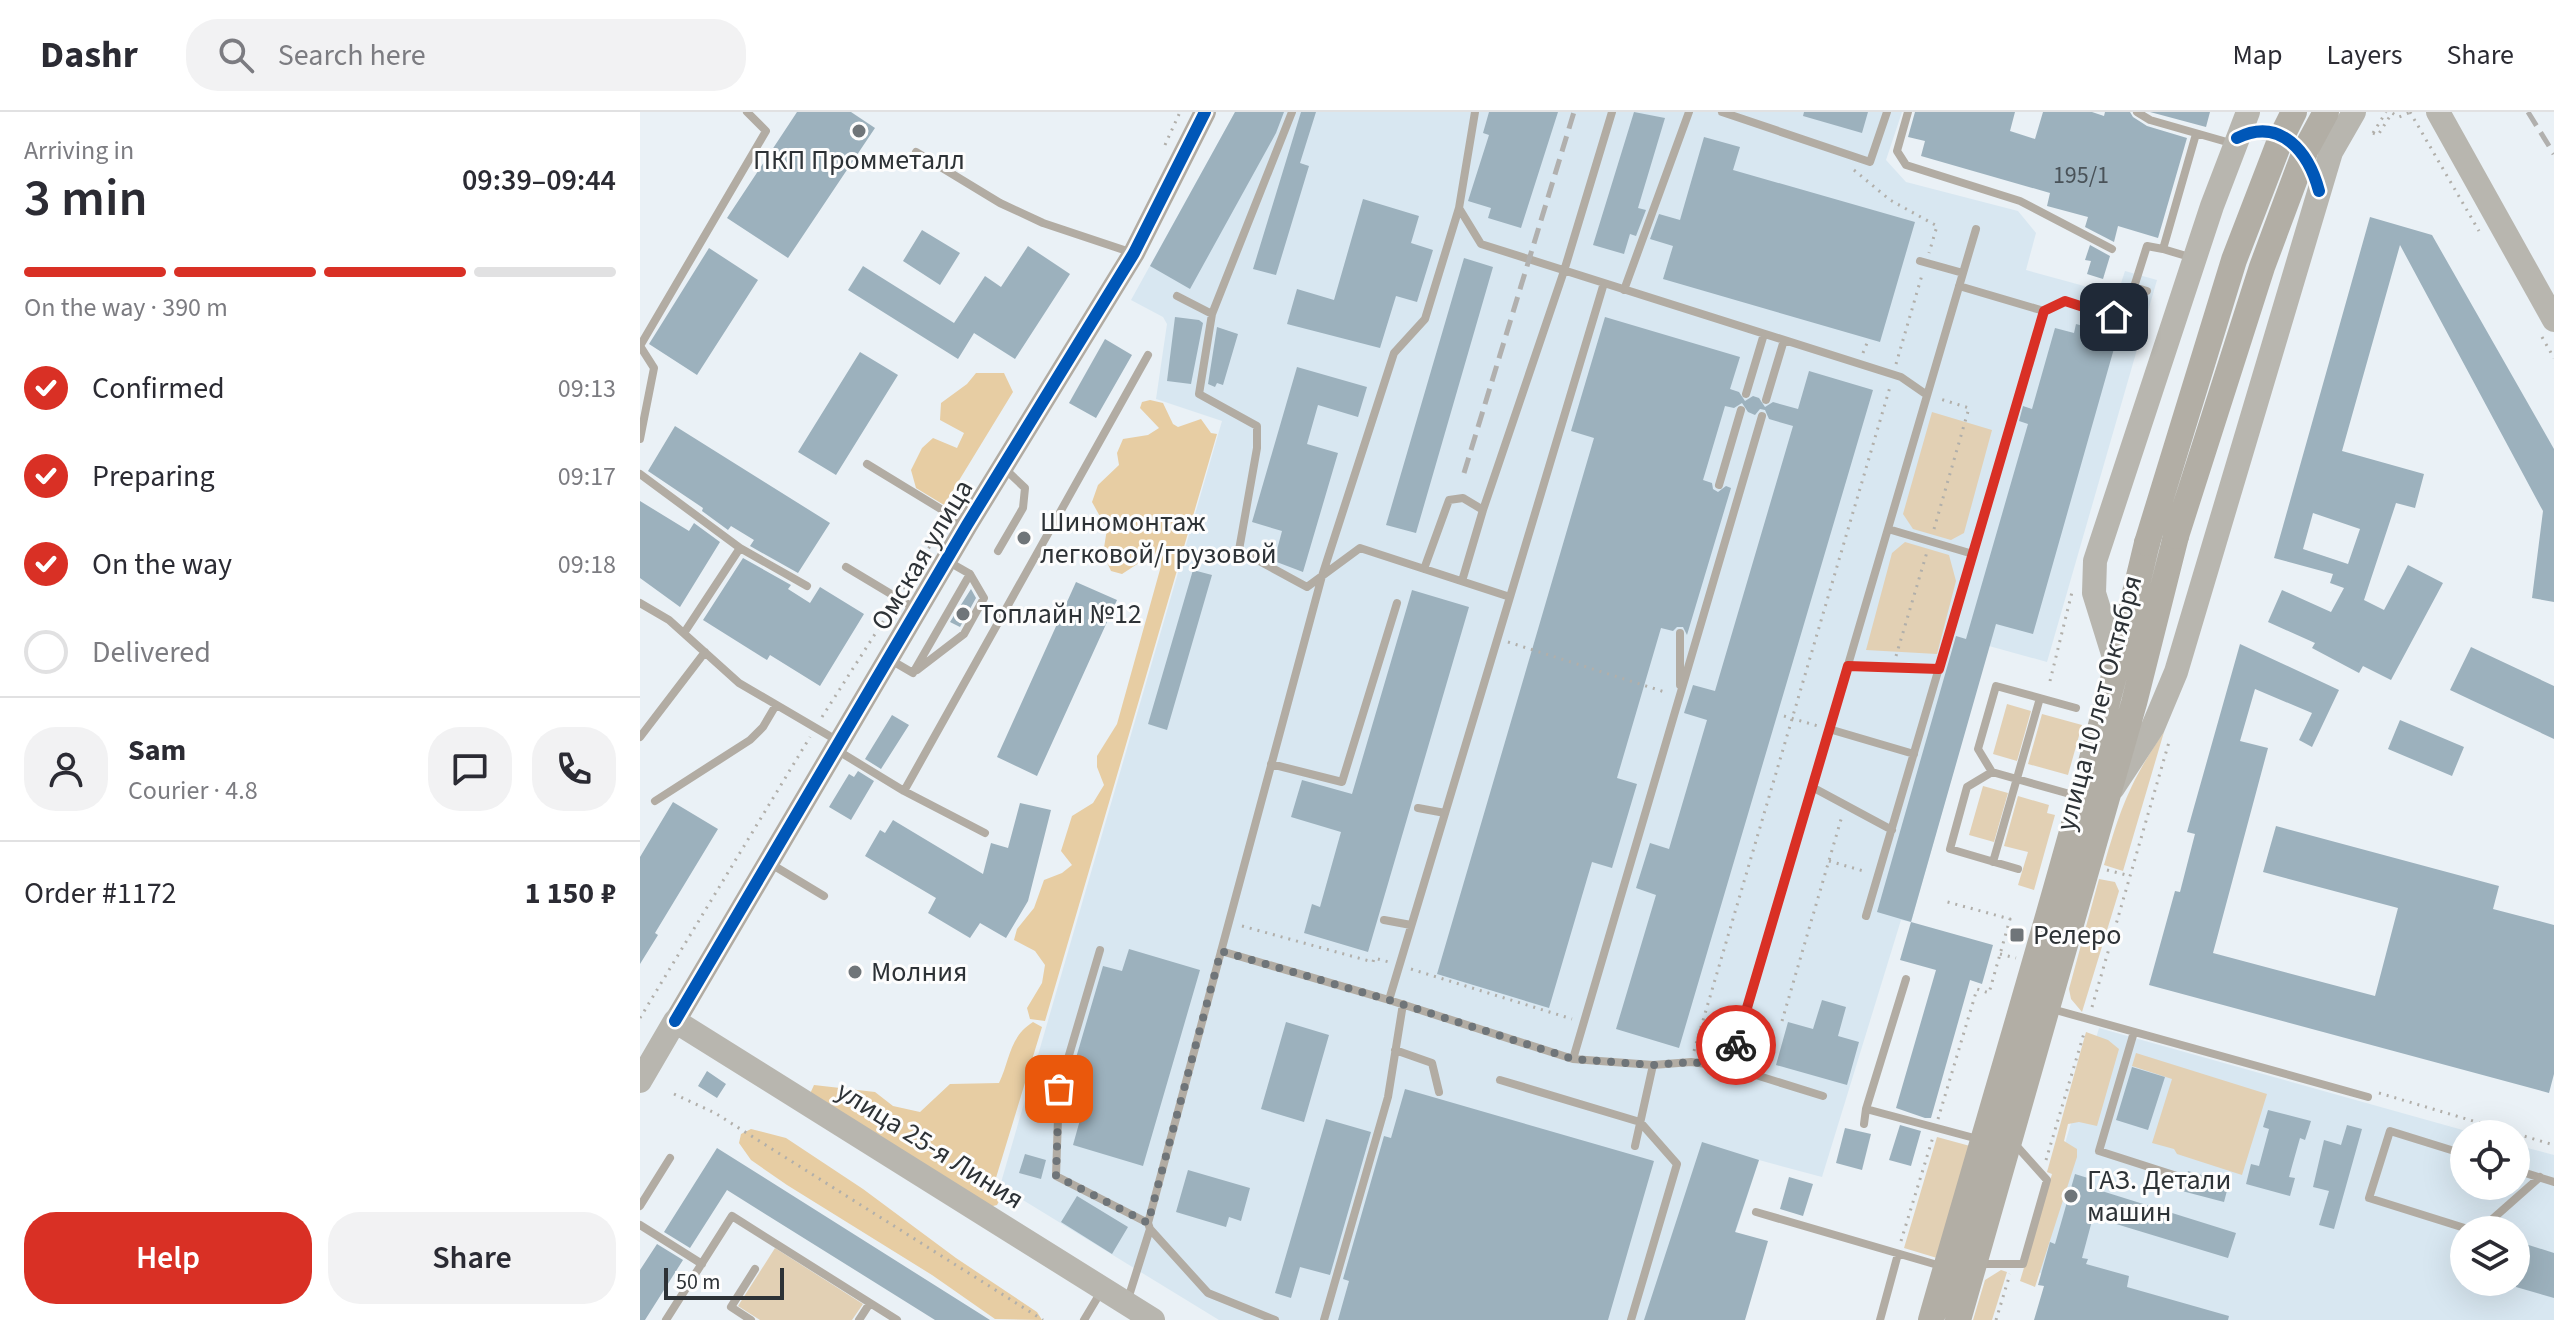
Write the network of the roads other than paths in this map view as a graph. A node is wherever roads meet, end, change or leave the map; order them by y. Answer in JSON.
{"nodes":[{"id":1,"x":747,"y":112,"type":"edge"},
{"id":2,"x":1205,"y":112,"type":"edge"},
{"id":3,"x":1292,"y":112,"type":"edge"},
{"id":4,"x":1475,"y":112,"type":"edge"},
{"id":5,"x":1612,"y":112,"type":"edge"},
{"id":6,"x":1689,"y":112,"type":"edge"},
{"id":7,"x":1722,"y":112,"type":"edge"},
{"id":8,"x":1887,"y":112,"type":"edge"},
{"id":9,"x":1908,"y":112,"type":"edge"},
{"id":10,"x":2137,"y":112,"type":"edge"},
{"id":11,"x":2248,"y":112,"type":"edge"},
{"id":12,"x":2294,"y":112,"type":"edge"},
{"id":13,"x":2326,"y":112,"type":"edge"},
{"id":14,"x":2354,"y":112,"type":"edge"},
{"id":15,"x":2438,"y":112,"type":"edge"},
{"id":16,"x":2196,"y":134,"type":"junction"},
{"id":17,"x":2234,"y":145,"type":"junction"},
{"id":18,"x":916,"y":152,"type":"dead end"},
{"id":19,"x":1985,"y":178,"type":"dead end"},
{"id":20,"x":1981,"y":189,"type":"junction"},
{"id":21,"x":1459,"y":208,"type":"junction"},
{"id":22,"x":1976,"y":229,"type":"dead end"},
{"id":23,"x":2112,"y":249,"type":"dead end"},
{"id":24,"x":2163,"y":249,"type":"junction"},
{"id":25,"x":1134,"y":253,"type":"junction"},
{"id":26,"x":2195,"y":258,"type":"junction"},
{"id":27,"x":1923,"y":262,"type":"road end"},
{"id":28,"x":1564,"y":271,"type":"junction"},
{"id":29,"x":1963,"y":273,"type":"junction"},
{"id":30,"x":1604,"y":283,"type":"junction"},
{"id":31,"x":1959,"y":286,"type":"junction"},
{"id":32,"x":1624,"y":290,"type":"junction"},
{"id":33,"x":2147,"y":291,"type":"dead end"},
{"id":34,"x":1177,"y":296,"type":"dead end"},
{"id":35,"x":2044,"y":311,"type":"junction"},
{"id":36,"x":1212,"y":314,"type":"junction"},
{"id":37,"x":2114,"y":317,"type":"dead end"},
{"id":38,"x":2554,"y":320,"type":"edge"},
{"id":39,"x":1764,"y":334,"type":"junction"},
{"id":40,"x":1784,"y":340,"type":"junction"},
{"id":41,"x":1148,"y":355,"type":"dead end"},
{"id":42,"x":651,"y":382,"type":"junction"},
{"id":43,"x":640,"y":390,"type":"edge"},
{"id":44,"x":1746,"y":394,"type":"dead end"},
{"id":45,"x":1927,"y":395,"type":"junction"},
{"id":46,"x":1766,"y":400,"type":"dead end"},
{"id":47,"x":1741,"y":410,"type":"dead end"},
{"id":48,"x":1762,"y":416,"type":"dead end"},
{"id":49,"x":640,"y":439,"type":"edge"},
{"id":50,"x":867,"y":464,"type":"dead end"},
{"id":51,"x":1003,"y":467,"type":"junction"},
{"id":52,"x":640,"y":474,"type":"edge"},
{"id":53,"x":1719,"y":485,"type":"dead end"},
{"id":54,"x":1483,"y":510,"type":"junction"},
{"id":55,"x":967,"y":525,"type":"junction"},
{"id":56,"x":1888,"y":529,"type":"junction"},
{"id":57,"x":740,"y":548,"type":"junction"},
{"id":58,"x":998,"y":551,"type":"dead end"},
{"id":59,"x":1973,"y":554,"type":"junction"},
{"id":60,"x":946,"y":560,"type":"junction"},
{"id":61,"x":846,"y":567,"type":"dead end"},
{"id":62,"x":1424,"y":569,"type":"junction"},
{"id":63,"x":970,"y":574,"type":"junction"},
{"id":64,"x":1322,"y":576,"type":"junction"},
{"id":65,"x":1462,"y":581,"type":"junction"},
{"id":66,"x":807,"y":586,"type":"dead end"},
{"id":67,"x":1510,"y":597,"type":"junction"},
{"id":68,"x":640,"y":603,"type":"edge"},
{"id":69,"x":1397,"y":603,"type":"dead end"},
{"id":70,"x":917,"y":609,"type":"junction"},
{"id":71,"x":684,"y":633,"type":"junction"},
{"id":72,"x":1680,"y":633,"type":"dead end"},
{"id":73,"x":705,"y":652,"type":"junction"},
{"id":74,"x":888,"y":659,"type":"junction"},
{"id":75,"x":1848,"y":666,"type":"junction"},
{"id":76,"x":2117,"y":667,"type":"junction"},
{"id":77,"x":1939,"y":669,"type":"junction"},
{"id":78,"x":913,"y":673,"type":"junction"},
{"id":79,"x":1679,"y":697,"type":"junction"},
{"id":80,"x":2040,"y":698,"type":"junction"},
{"id":81,"x":2165,"y":702,"type":"junction"},
{"id":82,"x":2134,"y":703,"type":"junction"},
{"id":83,"x":776,"y":705,"type":"junction"},
{"id":84,"x":2076,"y":708,"type":"dead end"},
{"id":85,"x":1829,"y":729,"type":"junction"},
{"id":86,"x":640,"y":737,"type":"edge"},
{"id":87,"x":836,"y":745,"type":"junction"},
{"id":88,"x":1914,"y":754,"type":"junction"},
{"id":89,"x":1271,"y":764,"type":"junction"},
{"id":90,"x":1992,"y":772,"type":"junction"},
{"id":91,"x":2017,"y":779,"type":"junction"},
{"id":92,"x":1812,"y":787,"type":"junction"},
{"id":93,"x":904,"y":791,"type":"junction"},
{"id":94,"x":2108,"y":796,"type":"junction"},
{"id":95,"x":2081,"y":797,"type":"junction"},
{"id":96,"x":655,"y":801,"type":"dead end"},
{"id":97,"x":1418,"y":808,"type":"dead end"},
{"id":98,"x":1445,"y":813,"type":"junction"},
{"id":99,"x":1892,"y":830,"type":"junction"},
{"id":100,"x":985,"y":833,"type":"dead end"},
{"id":101,"x":767,"y":861,"type":"junction"},
{"id":102,"x":1993,"y":862,"type":"junction"},
{"id":103,"x":2018,"y":869,"type":"dead end"},
{"id":104,"x":824,"y":896,"type":"dead end"},
{"id":105,"x":1866,"y":916,"type":"dead end"},
{"id":106,"x":1384,"y":920,"type":"dead end"},
{"id":107,"x":1411,"y":925,"type":"junction"},
{"id":108,"x":1100,"y":950,"type":"dead end"},
{"id":109,"x":1221,"y":951,"type":"junction"},
{"id":110,"x":1906,"y":979,"type":"dead end"},
{"id":111,"x":1389,"y":1000,"type":"junction"},
{"id":112,"x":1403,"y":1004,"type":"junction"},
{"id":113,"x":2047,"y":1007,"type":"junction"},
{"id":114,"x":675,"y":1021,"type":"junction"},
{"id":115,"x":2134,"y":1032,"type":"junction"},
{"id":116,"x":1395,"y":1050,"type":"junction"},
{"id":117,"x":1573,"y":1059,"type":"junction"},
{"id":118,"x":1653,"y":1065,"type":"junction"},
{"id":119,"x":1730,"y":1067,"type":"junction"},
{"id":120,"x":1500,"y":1080,"type":"dead end"},
{"id":121,"x":640,"y":1081,"type":"edge"},
{"id":122,"x":1439,"y":1092,"type":"dead end"},
{"id":123,"x":2369,"y":1093,"type":"road end"},
{"id":124,"x":1823,"y":1096,"type":"dead end"},
{"id":125,"x":1866,"y":1109,"type":"junction"},
{"id":126,"x":1640,"y":1122,"type":"junction"},
{"id":127,"x":1864,"y":1124,"type":"dead end"},
{"id":128,"x":2010,"y":1138,"type":"junction"},
{"id":129,"x":1983,"y":1140,"type":"junction"},
{"id":130,"x":1635,"y":1146,"type":"dead end"},
{"id":131,"x":2450,"y":1150,"type":"edge"},
{"id":132,"x":670,"y":1158,"type":"dead end"},
{"id":133,"x":2530,"y":1174,"type":"edge"},
{"id":134,"x":2180,"y":1177,"type":"dead end"},
{"id":135,"x":2540,"y":1177,"type":"junction"},
{"id":136,"x":2554,"y":1182,"type":"edge"},
{"id":137,"x":640,"y":1206,"type":"edge"},
{"id":138,"x":1756,"y":1212,"type":"dead end"},
{"id":139,"x":2496,"y":1216,"type":"edge"},
{"id":140,"x":2450,"y":1223,"type":"edge"},
{"id":141,"x":640,"y":1225,"type":"edge"},
{"id":142,"x":1149,"y":1226,"type":"junction"},
{"id":143,"x":1898,"y":1254,"type":"junction"},
{"id":144,"x":702,"y":1264,"type":"junction"},
{"id":145,"x":1974,"y":1264,"type":"junction"},
{"id":146,"x":1946,"y":1267,"type":"junction"},
{"id":147,"x":755,"y":1269,"type":"dead end"},
{"id":148,"x":1102,"y":1289,"type":"junction"},
{"id":149,"x":870,"y":1303,"type":"junction"},
{"id":150,"x":1127,"y":1304,"type":"junction"},
{"id":151,"x":666,"y":1320,"type":"edge"},
{"id":152,"x":751,"y":1320,"type":"edge"},
{"id":153,"x":859,"y":1320,"type":"edge"},
{"id":154,"x":897,"y":1320,"type":"edge"},
{"id":155,"x":1084,"y":1320,"type":"edge"},
{"id":156,"x":1153,"y":1320,"type":"edge"},
{"id":157,"x":1275,"y":1320,"type":"edge"},
{"id":158,"x":1324,"y":1320,"type":"edge"},
{"id":159,"x":1631,"y":1320,"type":"edge"},
{"id":160,"x":1880,"y":1320,"type":"edge"},
{"id":161,"x":1931,"y":1320,"type":"edge"},
{"id":162,"x":1958,"y":1320,"type":"edge"}],
"edges":[{"from":1,"to":42,"type":"lane"},
{"from":2,"to":25,"type":"street","name":"Омская улица"},
{"from":3,"to":36,"type":"lane"},
{"from":4,"to":21,"type":"lane"},
{"from":5,"to":28,"type":"lane"},
{"from":6,"to":32,"type":"lane"},
{"from":7,"to":8,"type":"lane"},
{"from":9,"to":20,"type":"lane"},
{"from":10,"to":16,"type":"lane"},
{"from":11,"to":17,"type":"main road"},
{"from":12,"to":76,"type":"main road","name":"улица 10 лет Октября","bridge":true},
{"from":13,"to":82,"type":"main road","name":"улица 10 лет Октября","bridge":true},
{"from":14,"to":81,"type":"main road"},
{"from":15,"to":38,"type":"main road"},
{"from":16,"to":17,"type":"lane"},
{"from":16,"to":24,"type":"lane"},
{"from":17,"to":26,"type":"main road"},
{"from":18,"to":25,"type":"lane"},
{"from":19,"to":20,"type":"lane"},
{"from":20,"to":23,"type":"lane"},
{"from":21,"to":28,"type":"lane"},
{"from":21,"to":64,"type":"lane"},
{"from":22,"to":29,"type":"lane"},
{"from":24,"to":26,"type":"lane"},
{"from":24,"to":33,"type":"lane"},
{"from":25,"to":51,"type":"street","name":"Омская улица"},
{"from":26,"to":76,"type":"main road"},
{"from":27,"to":29,"type":"lane"},
{"from":28,"to":30,"type":"lane"},
{"from":28,"to":54,"type":"lane"},
{"from":29,"to":31,"type":"lane"},
{"from":30,"to":32,"type":"lane"},
{"from":30,"to":67,"type":"lane"},
{"from":31,"to":35,"type":"lane"},
{"from":31,"to":45,"type":"lane"},
{"from":32,"to":39,"type":"lane"},
{"from":34,"to":36,"type":"lane"},
{"from":35,"to":37,"type":"lane"},
{"from":35,"to":59,"type":"lane"},
{"from":36,"to":64,"type":"lane"},
{"from":39,"to":40,"type":"lane"},
{"from":39,"to":44,"type":"lane"},
{"from":40,"to":45,"type":"lane"},
{"from":40,"to":46,"type":"lane"},
{"from":41,"to":93,"type":"lane"},
{"from":42,"to":43,"type":"lane"},
{"from":42,"to":49,"type":"lane"},
{"from":45,"to":56,"type":"lane"},
{"from":47,"to":53,"type":"lane"},
{"from":48,"to":79,"type":"lane"},
{"from":50,"to":55,"type":"lane"},
{"from":51,"to":55,"type":"street","name":"Омская улица"},
{"from":51,"to":58,"type":"lane"},
{"from":52,"to":57,"type":"lane"},
{"from":54,"to":62,"type":"lane"},
{"from":54,"to":65,"type":"lane"},
{"from":55,"to":60,"type":"street","name":"Омская улица"},
{"from":56,"to":59,"type":"lane"},
{"from":56,"to":75,"type":"lane"},
{"from":57,"to":66,"type":"lane"},
{"from":57,"to":71,"type":"lane"},
{"from":59,"to":77,"type":"lane"},
{"from":60,"to":63,"type":"lane"},
{"from":60,"to":70,"type":"street","name":"Омская улица"},
{"from":61,"to":70,"type":"lane"},
{"from":62,"to":64,"type":"lane"},
{"from":62,"to":65,"type":"lane"},
{"from":63,"to":78,"type":"lane"},
{"from":63,"to":78,"type":"lane"},
{"from":64,"to":89,"type":"lane"},
{"from":65,"to":67,"type":"lane"},
{"from":67,"to":98,"type":"lane"},
{"from":68,"to":71,"type":"lane"},
{"from":69,"to":89,"type":"lane"},
{"from":70,"to":74,"type":"street","name":"Омская улица"},
{"from":71,"to":73,"type":"lane"},
{"from":72,"to":79,"type":"lane"},
{"from":73,"to":83,"type":"lane"},
{"from":73,"to":86,"type":"lane"},
{"from":74,"to":78,"type":"lane"},
{"from":74,"to":87,"type":"street","name":"Омская улица"},
{"from":75,"to":77,"type":"lane"},
{"from":75,"to":85,"type":"lane"},
{"from":76,"to":95,"type":"main road","name":"улица 10 лет Октября"},
{"from":77,"to":88,"type":"lane"},
{"from":79,"to":117,"type":"lane"},
{"from":80,"to":84,"type":"lane"},
{"from":80,"to":90,"type":"lane"},
{"from":80,"to":91,"type":"lane"},
{"from":81,"to":82,"type":"main road"},
{"from":81,"to":94,"type":"main road"},
{"from":82,"to":94,"type":"main road","name":"улица 10 лет Октября"},
{"from":83,"to":87,"type":"lane"},
{"from":83,"to":96,"type":"lane"},
{"from":85,"to":88,"type":"lane"},
{"from":85,"to":92,"type":"lane"},
{"from":87,"to":93,"type":"lane"},
{"from":87,"to":101,"type":"street","name":"Омская улица"},
{"from":88,"to":99,"type":"lane"},
{"from":89,"to":109,"type":"lane"},
{"from":90,"to":91,"type":"lane"},
{"from":90,"to":102,"type":"lane"},
{"from":91,"to":95,"type":"lane"},
{"from":91,"to":102,"type":"lane"},
{"from":92,"to":99,"type":"lane"},
{"from":92,"to":119,"type":"lane"},
{"from":93,"to":100,"type":"lane"},
{"from":94,"to":113,"type":"main road","name":"улица 10 лет Октября"},
{"from":95,"to":129,"type":"main road","name":"улица 10 лет Октября"},
{"from":97,"to":98,"type":"lane"},
{"from":98,"to":107,"type":"lane"},
{"from":99,"to":105,"type":"lane"},
{"from":101,"to":104,"type":"lane"},
{"from":101,"to":114,"type":"street","name":"Омская улица"},
{"from":102,"to":103,"type":"lane"},
{"from":106,"to":107,"type":"lane"},
{"from":107,"to":111,"type":"lane"},
{"from":108,"to":142,"type":"lane"},
{"from":109,"to":111,"type":"lane"},
{"from":109,"to":142,"type":"lane"},
{"from":110,"to":125,"type":"lane"},
{"from":111,"to":112,"type":"lane"},
{"from":112,"to":116,"type":"lane"},
{"from":112,"to":117,"type":"lane"},
{"from":113,"to":115,"type":"lane"},
{"from":113,"to":128,"type":"main road","name":"улица 10 лет Октября"},
{"from":114,"to":121,"type":"main road","name":"Омская улица"},
{"from":114,"to":148,"type":"main road","name":"улица 25-я Линия"},
{"from":115,"to":123,"type":"lane"},
{"from":115,"to":134,"type":"lane"},
{"from":116,"to":122,"type":"lane"},
{"from":116,"to":158,"type":"lane"},
{"from":117,"to":118,"type":"lane"},
{"from":118,"to":119,"type":"lane"},
{"from":118,"to":126,"type":"lane"},
{"from":119,"to":124,"type":"lane"},
{"from":120,"to":126,"type":"lane"},
{"from":125,"to":127,"type":"lane"},
{"from":125,"to":129,"type":"lane"},
{"from":126,"to":130,"type":"lane"},
{"from":126,"to":159,"type":"lane"},
{"from":128,"to":145,"type":"main road","name":"улица 10 лет Октября"},
{"from":128,"to":145,"type":"lane"},
{"from":129,"to":146,"type":"main road","name":"улица 10 лет Октября"},
{"from":131,"to":140,"type":"lane"},
{"from":132,"to":137,"type":"lane"},
{"from":133,"to":135,"type":"lane"},
{"from":135,"to":136,"type":"lane"},
{"from":135,"to":139,"type":"lane"},
{"from":138,"to":143,"type":"lane"},
{"from":141,"to":144,"type":"lane"},
{"from":142,"to":150,"type":"lane"},
{"from":142,"to":157,"type":"lane"},
{"from":143,"to":146,"type":"lane"},
{"from":143,"to":160,"type":"lane"},
{"from":144,"to":149,"type":"lane"},
{"from":144,"to":151,"type":"lane"},
{"from":145,"to":162,"type":"main road","name":"улица 10 лет Октября"},
{"from":146,"to":161,"type":"main road","name":"улица 10 лет Октября"},
{"from":147,"to":152,"type":"lane"},
{"from":148,"to":150,"type":"main road","name":"улица 25-я Линия"},
{"from":148,"to":155,"type":"lane"},
{"from":149,"to":153,"type":"lane"},
{"from":149,"to":154,"type":"lane"},
{"from":150,"to":156,"type":"main road","name":"улица 25-я Линия"}]}
